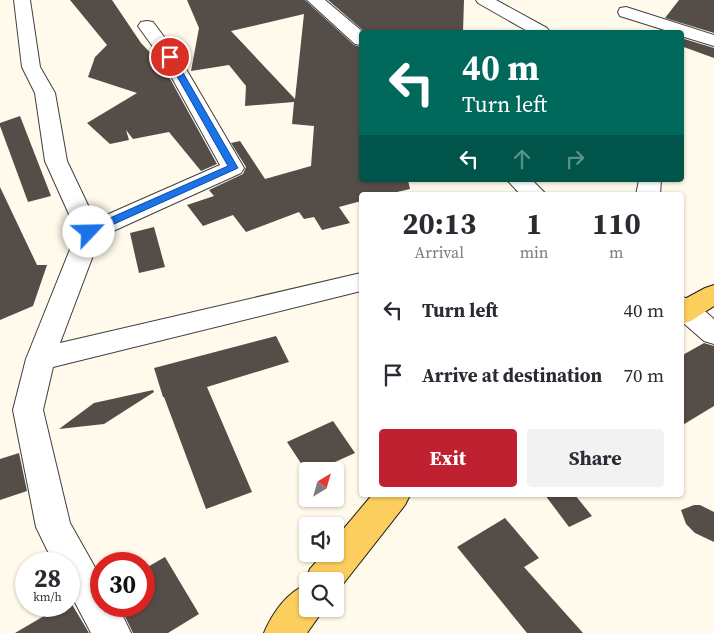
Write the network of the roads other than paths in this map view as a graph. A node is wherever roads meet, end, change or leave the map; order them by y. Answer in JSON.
{"nodes":[{"id":1,"x":22,"y":0,"type":"edge"},
{"id":2,"x":315,"y":0,"type":"edge"},
{"id":3,"x":484,"y":0,"type":"edge"},
{"id":4,"x":626,"y":12,"type":"dead end"},
{"id":5,"x":146,"y":26,"type":"dead end"},
{"id":6,"x":537,"y":30,"type":"edge"},
{"id":7,"x":681,"y":30,"type":"edge"},
{"id":8,"x":684,"y":31,"type":"edge"},
{"id":9,"x":359,"y":38,"type":"edge"},
{"id":10,"x":714,"y":41,"type":"edge"},
{"id":11,"x":520,"y":182,"type":"edge"},
{"id":12,"x":532,"y":192,"type":"edge"},
{"id":13,"x":89,"y":232,"type":"junction"},
{"id":14,"x":359,"y":282,"type":"edge"},
{"id":15,"x":714,"y":294,"type":"edge"},
{"id":16,"x":684,"y":309,"type":"edge"},
{"id":17,"x":684,"y":311,"type":"edge"},
{"id":18,"x":714,"y":334,"type":"edge"},
{"id":19,"x":40,"y":359,"type":"junction"},
{"id":20,"x":391,"y":497,"type":"edge"},
{"id":21,"x":330,"y":572,"type":"edge"},
{"id":22,"x":299,"y":613,"type":"edge"},
{"id":23,"x":112,"y":633,"type":"edge"},
{"id":24,"x":283,"y":633,"type":"edge"}],
"edges":[{"from":1,"to":13,"type":"street"},
{"from":2,"to":9,"type":"street"},
{"from":3,"to":6,"type":"street"},
{"from":4,"to":7,"type":"street"},
{"from":5,"to":13,"type":"street"},
{"from":8,"to":10,"type":"street"},
{"from":11,"to":12,"type":"street"},
{"from":13,"to":19,"type":"street"},
{"from":14,"to":19,"type":"street"},
{"from":15,"to":16,"type":"main road"},
{"from":17,"to":18,"type":"street"},
{"from":19,"to":23,"type":"street"},
{"from":20,"to":21,"type":"main road"},
{"from":22,"to":24,"type":"main road"}]}
